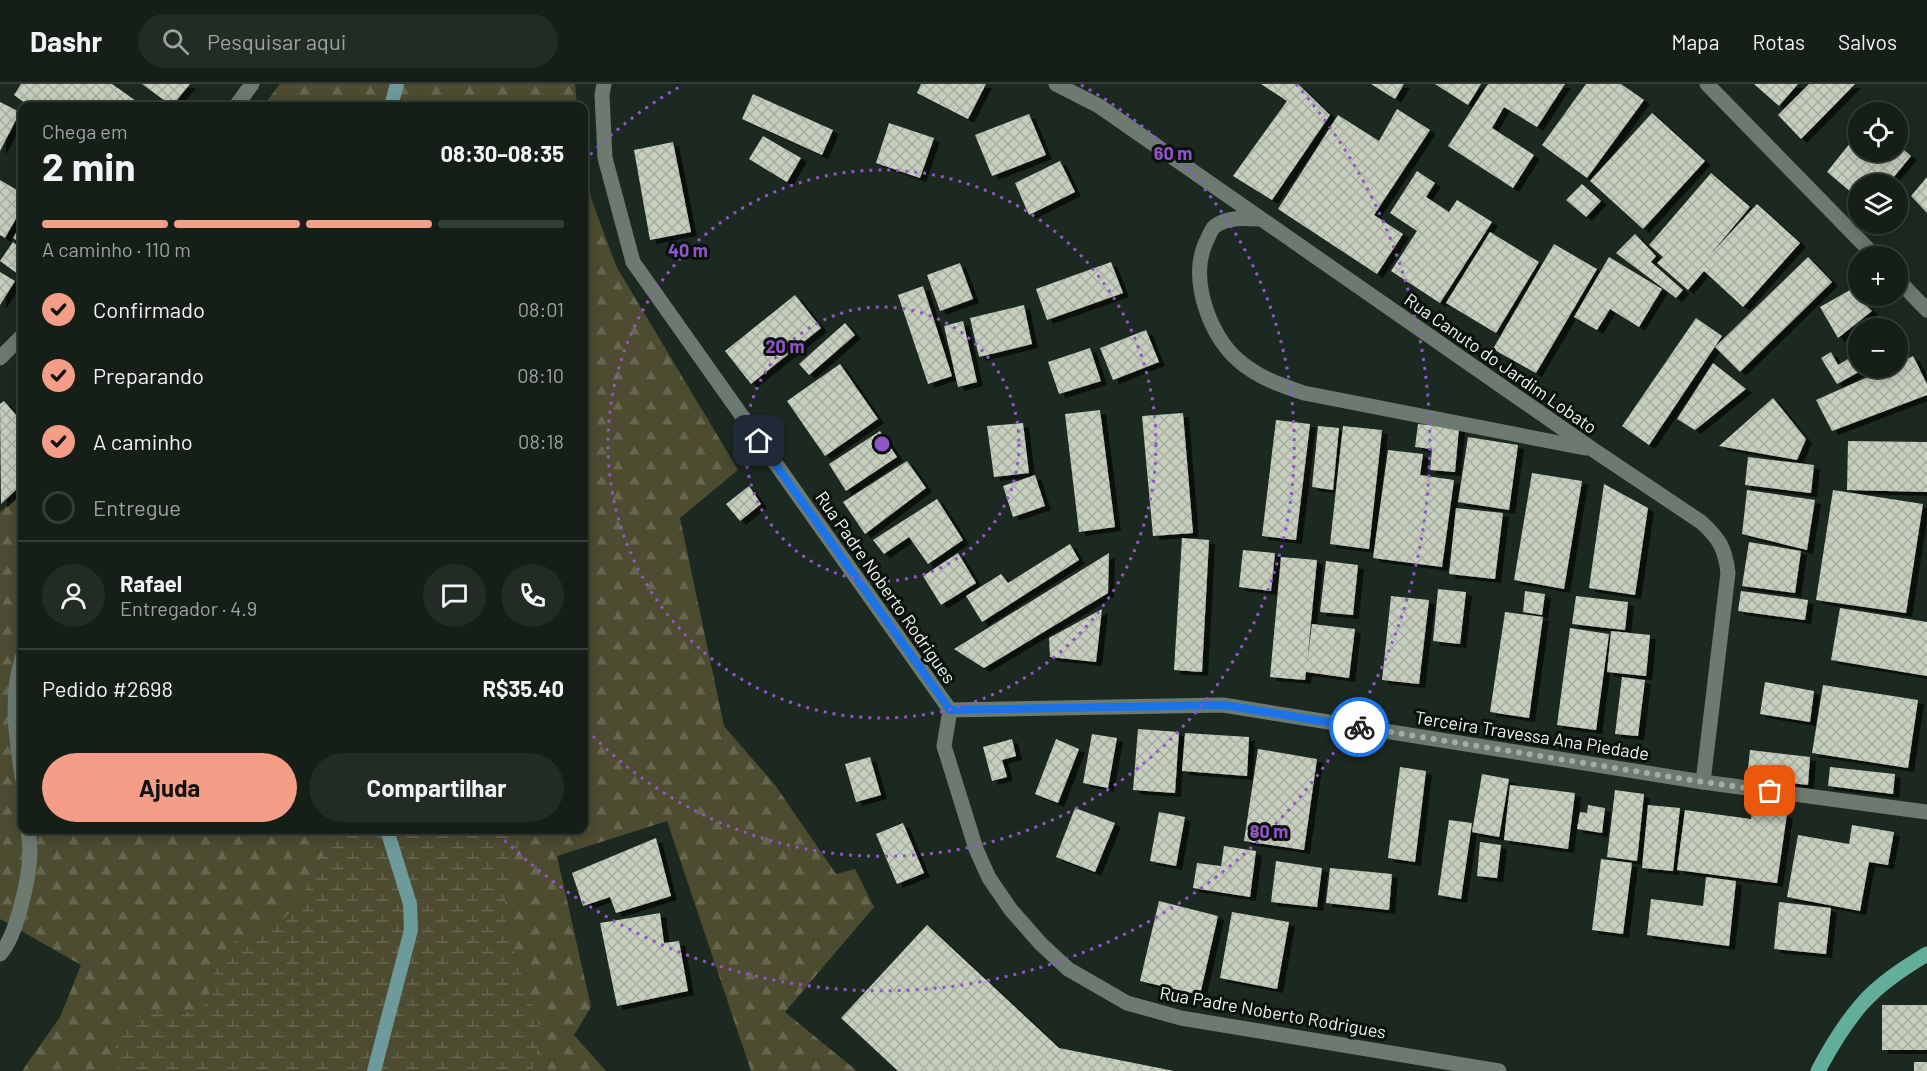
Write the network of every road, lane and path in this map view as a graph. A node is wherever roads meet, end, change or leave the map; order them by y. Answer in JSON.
{"nodes":[{"id":1,"x":252,"y":84,"type":"edge"},
{"id":2,"x":604,"y":84,"type":"edge"},
{"id":3,"x":1056,"y":84,"type":"edge"},
{"id":4,"x":1707,"y":84,"type":"edge"},
{"id":5,"x":239,"y":102,"type":"edge"},
{"id":6,"x":1259,"y":219,"type":"junction"},
{"id":7,"x":1865,"y":246,"type":"edge"},
{"id":8,"x":1908,"y":290,"type":"edge"},
{"id":9,"x":1927,"y":310,"type":"edge"},
{"id":10,"x":18,"y":340,"type":"edge"},
{"id":11,"x":0,"y":358,"type":"edge"},
{"id":12,"x":1592,"y":449,"type":"junction"},
{"id":13,"x":18,"y":673,"type":"edge"},
{"id":14,"x":950,"y":710,"type":"junction"},
{"id":15,"x":18,"y":746,"type":"edge"},
{"id":16,"x":1703,"y":782,"type":"junction"},
{"id":17,"x":1927,"y":812,"type":"edge"},
{"id":18,"x":28,"y":834,"type":"edge"},
{"id":19,"x":0,"y":954,"type":"edge"},
{"id":20,"x":1927,"y":954,"type":"edge"},
{"id":21,"x":1498,"y":1071,"type":"edge"},
{"id":22,"x":1818,"y":1071,"type":"edge"}],
"edges":[{"from":1,"to":5,"type":"street"},
{"from":2,"to":14,"type":"street","name":"Rua Padre Noberto Rodrigues"},
{"from":3,"to":6,"type":"street","name":"Rua Canuto do Jardim Lobato"},
{"from":4,"to":7,"type":"street"},
{"from":6,"to":12,"type":"street","name":"Rua Canuto do Jardim Lobato"},
{"from":6,"to":12,"type":"street"},
{"from":8,"to":9,"type":"street"},
{"from":10,"to":11,"type":"street"},
{"from":12,"to":16,"type":"street","name":"Rua Canuto do Jardim Lobato"},
{"from":13,"to":15,"type":"street"},
{"from":14,"to":16,"type":"street","name":"Terceira Travessa Ana Piedade"},
{"from":14,"to":21,"type":"street","name":"Rua Padre Noberto Rodrigues"},
{"from":16,"to":17,"type":"street","name":"Terceira Travessa Ana Piedade"},
{"from":18,"to":19,"type":"street"},
{"from":20,"to":22,"type":"main road"}]}
